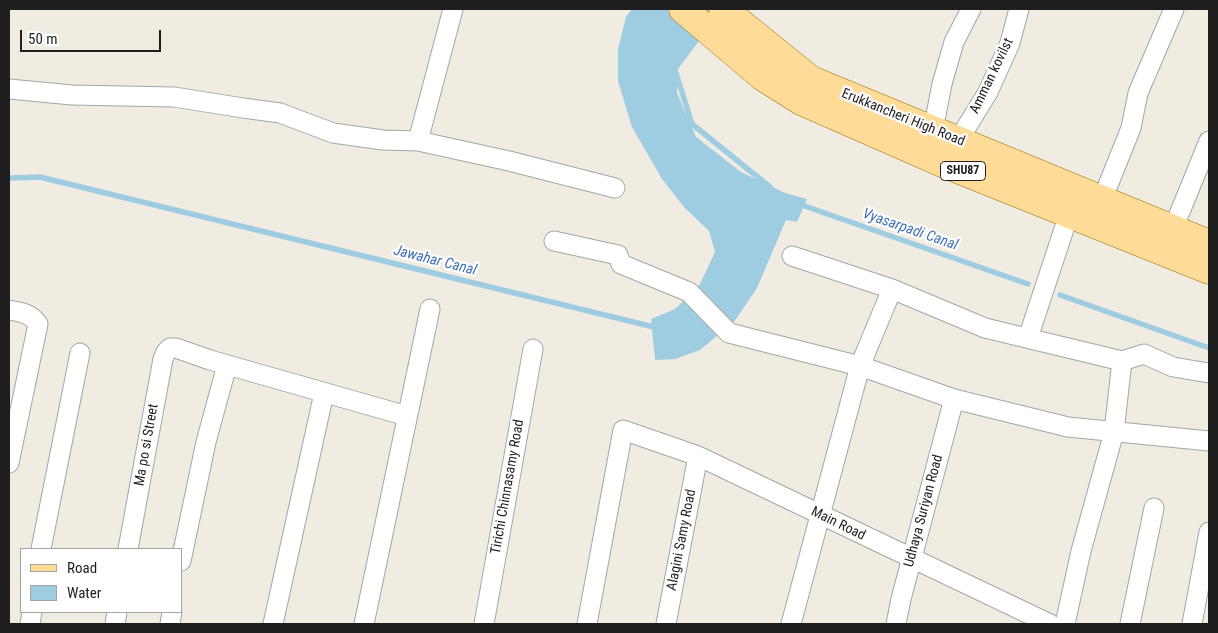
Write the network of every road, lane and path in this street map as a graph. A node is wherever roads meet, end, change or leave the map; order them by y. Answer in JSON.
{"nodes":[{"id":1,"x":453,"y":9,"type":"edge"},
{"id":2,"x":683,"y":9,"type":"edge"},
{"id":3,"x":723,"y":9,"type":"edge"},
{"id":4,"x":970,"y":9,"type":"edge"},
{"id":5,"x":1019,"y":9,"type":"edge"},
{"id":6,"x":1174,"y":9,"type":"edge"},
{"id":7,"x":9,"y":89,"type":"edge"},
{"id":8,"x":933,"y":130,"type":"junction"},
{"id":9,"x":958,"y":140,"type":"junction"},
{"id":10,"x":1209,"y":140,"type":"edge"},
{"id":11,"x":418,"y":141,"type":"junction"},
{"id":12,"x":615,"y":188,"type":"dead end"},
{"id":13,"x":1084,"y":202,"type":"junction"},
{"id":14,"x":1173,"y":229,"type":"junction"},
{"id":15,"x":554,"y":241,"type":"dead end"},
{"id":16,"x":1209,"y":244,"type":"edge"},
{"id":17,"x":792,"y":256,"type":"dead end"},
{"id":18,"x":1209,"y":270,"type":"edge"},
{"id":19,"x":892,"y":289,"type":"junction"},
{"id":20,"x":430,"y":309,"type":"dead end"},
{"id":21,"x":9,"y":310,"type":"edge"},
{"id":22,"x":1028,"y":338,"type":"junction"},
{"id":23,"x":533,"y":349,"type":"dead end"},
{"id":24,"x":80,"y":353,"type":"dead end"},
{"id":25,"x":1122,"y":361,"type":"junction"},
{"id":26,"x":226,"y":365,"type":"junction"},
{"id":27,"x":860,"y":366,"type":"junction"},
{"id":28,"x":1209,"y":373,"type":"edge"},
{"id":29,"x":324,"y":393,"type":"junction"},
{"id":30,"x":954,"y":399,"type":"junction"},
{"id":31,"x":407,"y":416,"type":"junction"},
{"id":32,"x":1114,"y":432,"type":"junction"},
{"id":33,"x":1209,"y":441,"type":"edge"},
{"id":34,"x":698,"y":456,"type":"junction"},
{"id":35,"x":9,"y":462,"type":"edge"},
{"id":36,"x":1154,"y":508,"type":"dead end"},
{"id":37,"x":820,"y":515,"type":"junction"},
{"id":38,"x":1209,"y":532,"type":"edge"},
{"id":39,"x":41,"y":548,"type":"edge"},
{"id":40,"x":128,"y":548,"type":"edge"},
{"id":41,"x":182,"y":556,"type":"edge"},
{"id":42,"x":911,"y":559,"type":"junction"},
{"id":43,"x":273,"y":624,"type":"edge"},
{"id":44,"x":364,"y":624,"type":"edge"},
{"id":45,"x":484,"y":624,"type":"edge"},
{"id":46,"x":587,"y":624,"type":"edge"},
{"id":47,"x":666,"y":624,"type":"edge"},
{"id":48,"x":791,"y":624,"type":"edge"},
{"id":49,"x":896,"y":624,"type":"edge"},
{"id":50,"x":1050,"y":624,"type":"edge"},
{"id":51,"x":1065,"y":624,"type":"edge"},
{"id":52,"x":1130,"y":624,"type":"edge"},
{"id":53,"x":1192,"y":624,"type":"edge"}],
"edges":[{"from":1,"to":11,"type":"street"},
{"from":2,"to":13,"type":"main road","number":"SHU87"},
{"from":3,"to":8,"type":"main road","name":"Erukkancheri High Road","number":"SHU87"},
{"from":4,"to":8,"type":"street"},
{"from":5,"to":9,"type":"street","name":"Amman kovilst"},
{"from":6,"to":13,"type":"street"},
{"from":7,"to":11,"type":"street"},
{"from":8,"to":9,"type":"main road","name":"Erukkancheri High Road","number":"SHU87"},
{"from":9,"to":13,"type":"main road","name":"Erukkancheri High Road","number":"SHU87"},
{"from":10,"to":14,"type":"street"},
{"from":11,"to":12,"type":"street"},
{"from":13,"to":14,"type":"main road","name":"Erukkancheri High Road","number":"SHU87"},
{"from":13,"to":18,"type":"main road","number":"SHU87"},
{"from":13,"to":22,"type":"street"},
{"from":14,"to":16,"type":"main road","name":"Erukkancheri High Road","number":"SHU87"},
{"from":15,"to":27,"type":"street"},
{"from":17,"to":19,"type":"street"},
{"from":19,"to":22,"type":"street"},
{"from":19,"to":27,"type":"street"},
{"from":20,"to":31,"type":"street"},
{"from":21,"to":35,"type":"street"},
{"from":22,"to":25,"type":"street"},
{"from":23,"to":45,"type":"street","name":"Tirichi Chinnasamy Road"},
{"from":24,"to":39,"type":"street"},
{"from":25,"to":28,"type":"street"},
{"from":25,"to":32,"type":"street"},
{"from":26,"to":29,"type":"street"},
{"from":26,"to":40,"type":"street","name":"Ma po si Street"},
{"from":26,"to":41,"type":"street"},
{"from":27,"to":30,"type":"street"},
{"from":27,"to":37,"type":"street"},
{"from":29,"to":31,"type":"street"},
{"from":29,"to":43,"type":"street"},
{"from":30,"to":32,"type":"street"},
{"from":30,"to":42,"type":"street","name":"Udhaya Suriyan Road"},
{"from":31,"to":44,"type":"street"},
{"from":32,"to":33,"type":"street"},
{"from":32,"to":51,"type":"street"},
{"from":34,"to":37,"type":"street","name":"Main Road"},
{"from":34,"to":46,"type":"street","name":"Main Road"},
{"from":34,"to":47,"type":"street","name":"Alagini Samy Road"},
{"from":36,"to":52,"type":"street"},
{"from":37,"to":42,"type":"street","name":"Main Road"},
{"from":37,"to":48,"type":"street"},
{"from":38,"to":53,"type":"street"},
{"from":42,"to":49,"type":"street","name":"Udhaya Suriyan Road"},
{"from":42,"to":50,"type":"street","name":"Main Road"}]}
